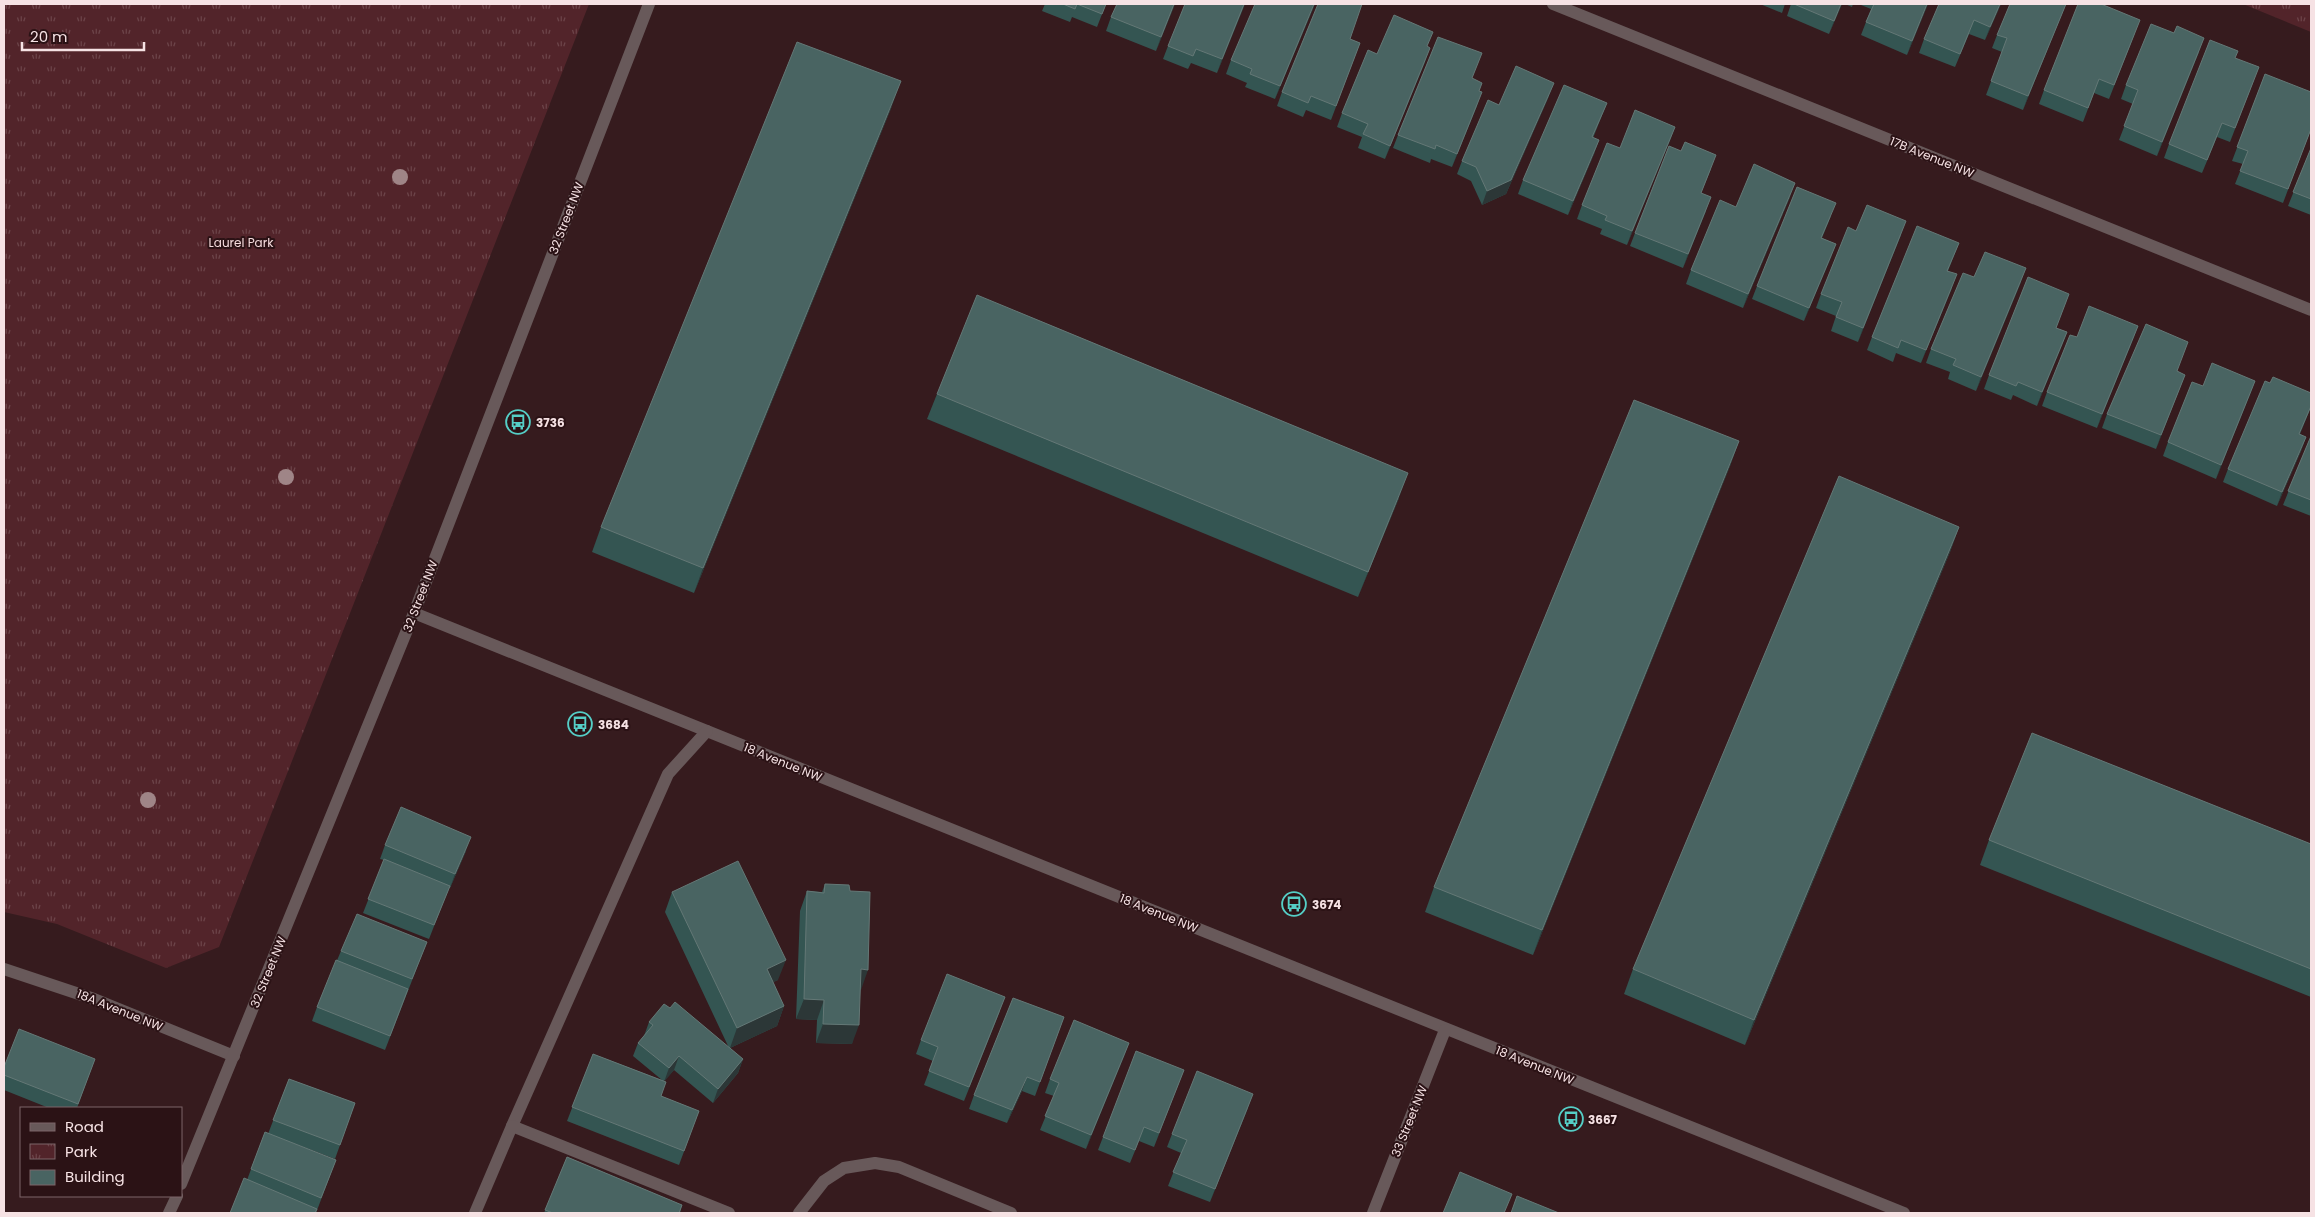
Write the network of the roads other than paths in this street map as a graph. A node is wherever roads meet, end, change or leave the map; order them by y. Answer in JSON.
{"nodes":[{"id":1,"x":648,"y":4,"type":"edge"},
{"id":2,"x":1553,"y":4,"type":"edge"},
{"id":3,"x":2311,"y":310,"type":"edge"},
{"id":4,"x":414,"y":613,"type":"junction"},
{"id":5,"x":706,"y":730,"type":"junction"},
{"id":6,"x":4,"y":969,"type":"edge"},
{"id":7,"x":1445,"y":1030,"type":"junction"},
{"id":8,"x":234,"y":1056,"type":"junction"},
{"id":9,"x":512,"y":1126,"type":"junction"},
{"id":10,"x":182,"y":1182,"type":"edge"},
{"id":11,"x":177,"y":1197,"type":"edge"},
{"id":12,"x":170,"y":1213,"type":"edge"},
{"id":13,"x":475,"y":1213,"type":"edge"},
{"id":14,"x":729,"y":1213,"type":"edge"},
{"id":15,"x":799,"y":1213,"type":"edge"},
{"id":16,"x":1011,"y":1213,"type":"edge"},
{"id":17,"x":1373,"y":1213,"type":"edge"},
{"id":18,"x":1904,"y":1213,"type":"edge"}],
"edges":[{"from":1,"to":4,"type":"street","name":"32 Street NW"},
{"from":2,"to":3,"type":"street","name":"17B Avenue NW"},
{"from":4,"to":5,"type":"street","name":"18 Avenue NW"},
{"from":4,"to":8,"type":"street","name":"32 Street NW"},
{"from":5,"to":7,"type":"street","name":"18 Avenue NW"},
{"from":5,"to":9,"type":"street"},
{"from":6,"to":8,"type":"street","name":"18A Avenue NW"},
{"from":7,"to":17,"type":"street","name":"33 Street NW"},
{"from":7,"to":18,"type":"street","name":"18 Avenue NW"},
{"from":8,"to":10,"type":"street","name":"32 Street NW"},
{"from":9,"to":13,"type":"street"},
{"from":9,"to":14,"type":"street"},
{"from":11,"to":12,"type":"street"},
{"from":15,"to":16,"type":"street"}]}
